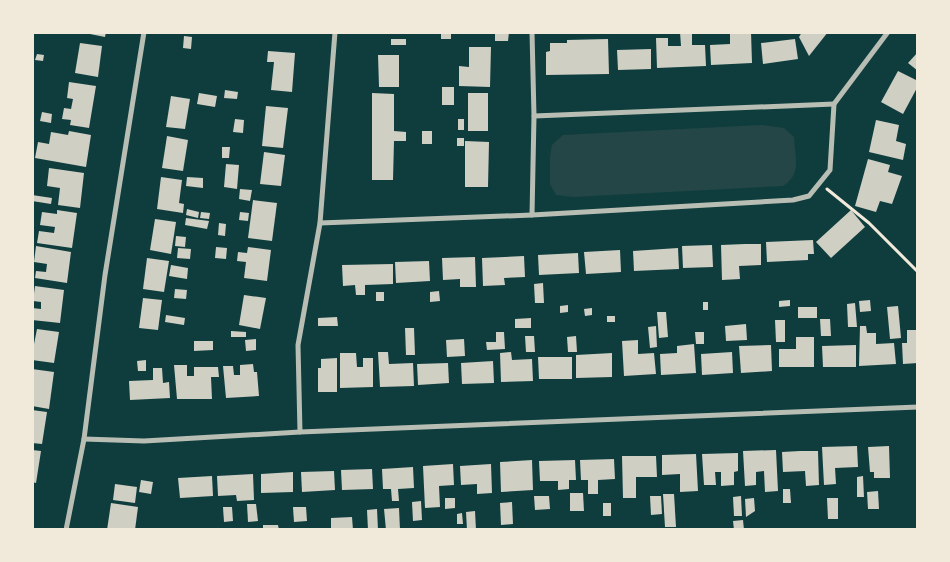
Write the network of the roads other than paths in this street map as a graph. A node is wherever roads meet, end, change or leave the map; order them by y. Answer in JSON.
{"nodes":[{"id":1,"x":144,"y":32,"type":"edge"},
{"id":2,"x":335,"y":32,"type":"edge"},
{"id":3,"x":532,"y":32,"type":"edge"},
{"id":4,"x":888,"y":32,"type":"edge"},
{"id":5,"x":834,"y":104,"type":"junction"},
{"id":6,"x":534,"y":116,"type":"junction"},
{"id":7,"x":532,"y":215,"type":"junction"},
{"id":8,"x":320,"y":223,"type":"junction"},
{"id":9,"x":918,"y":407,"type":"edge"},
{"id":10,"x":300,"y":432,"type":"junction"},
{"id":11,"x":84,"y":439,"type":"junction"},
{"id":12,"x":66,"y":530,"type":"edge"}],
"edges":[{"from":1,"to":11,"type":"street"},
{"from":2,"to":8,"type":"street"},
{"from":3,"to":6,"type":"street"},
{"from":4,"to":5,"type":"street"},
{"from":5,"to":6,"type":"street"},
{"from":5,"to":7,"type":"street"},
{"from":6,"to":7,"type":"street"},
{"from":7,"to":8,"type":"street"},
{"from":8,"to":10,"type":"street"},
{"from":9,"to":10,"type":"street"},
{"from":10,"to":11,"type":"street"},
{"from":11,"to":12,"type":"street"}]}
